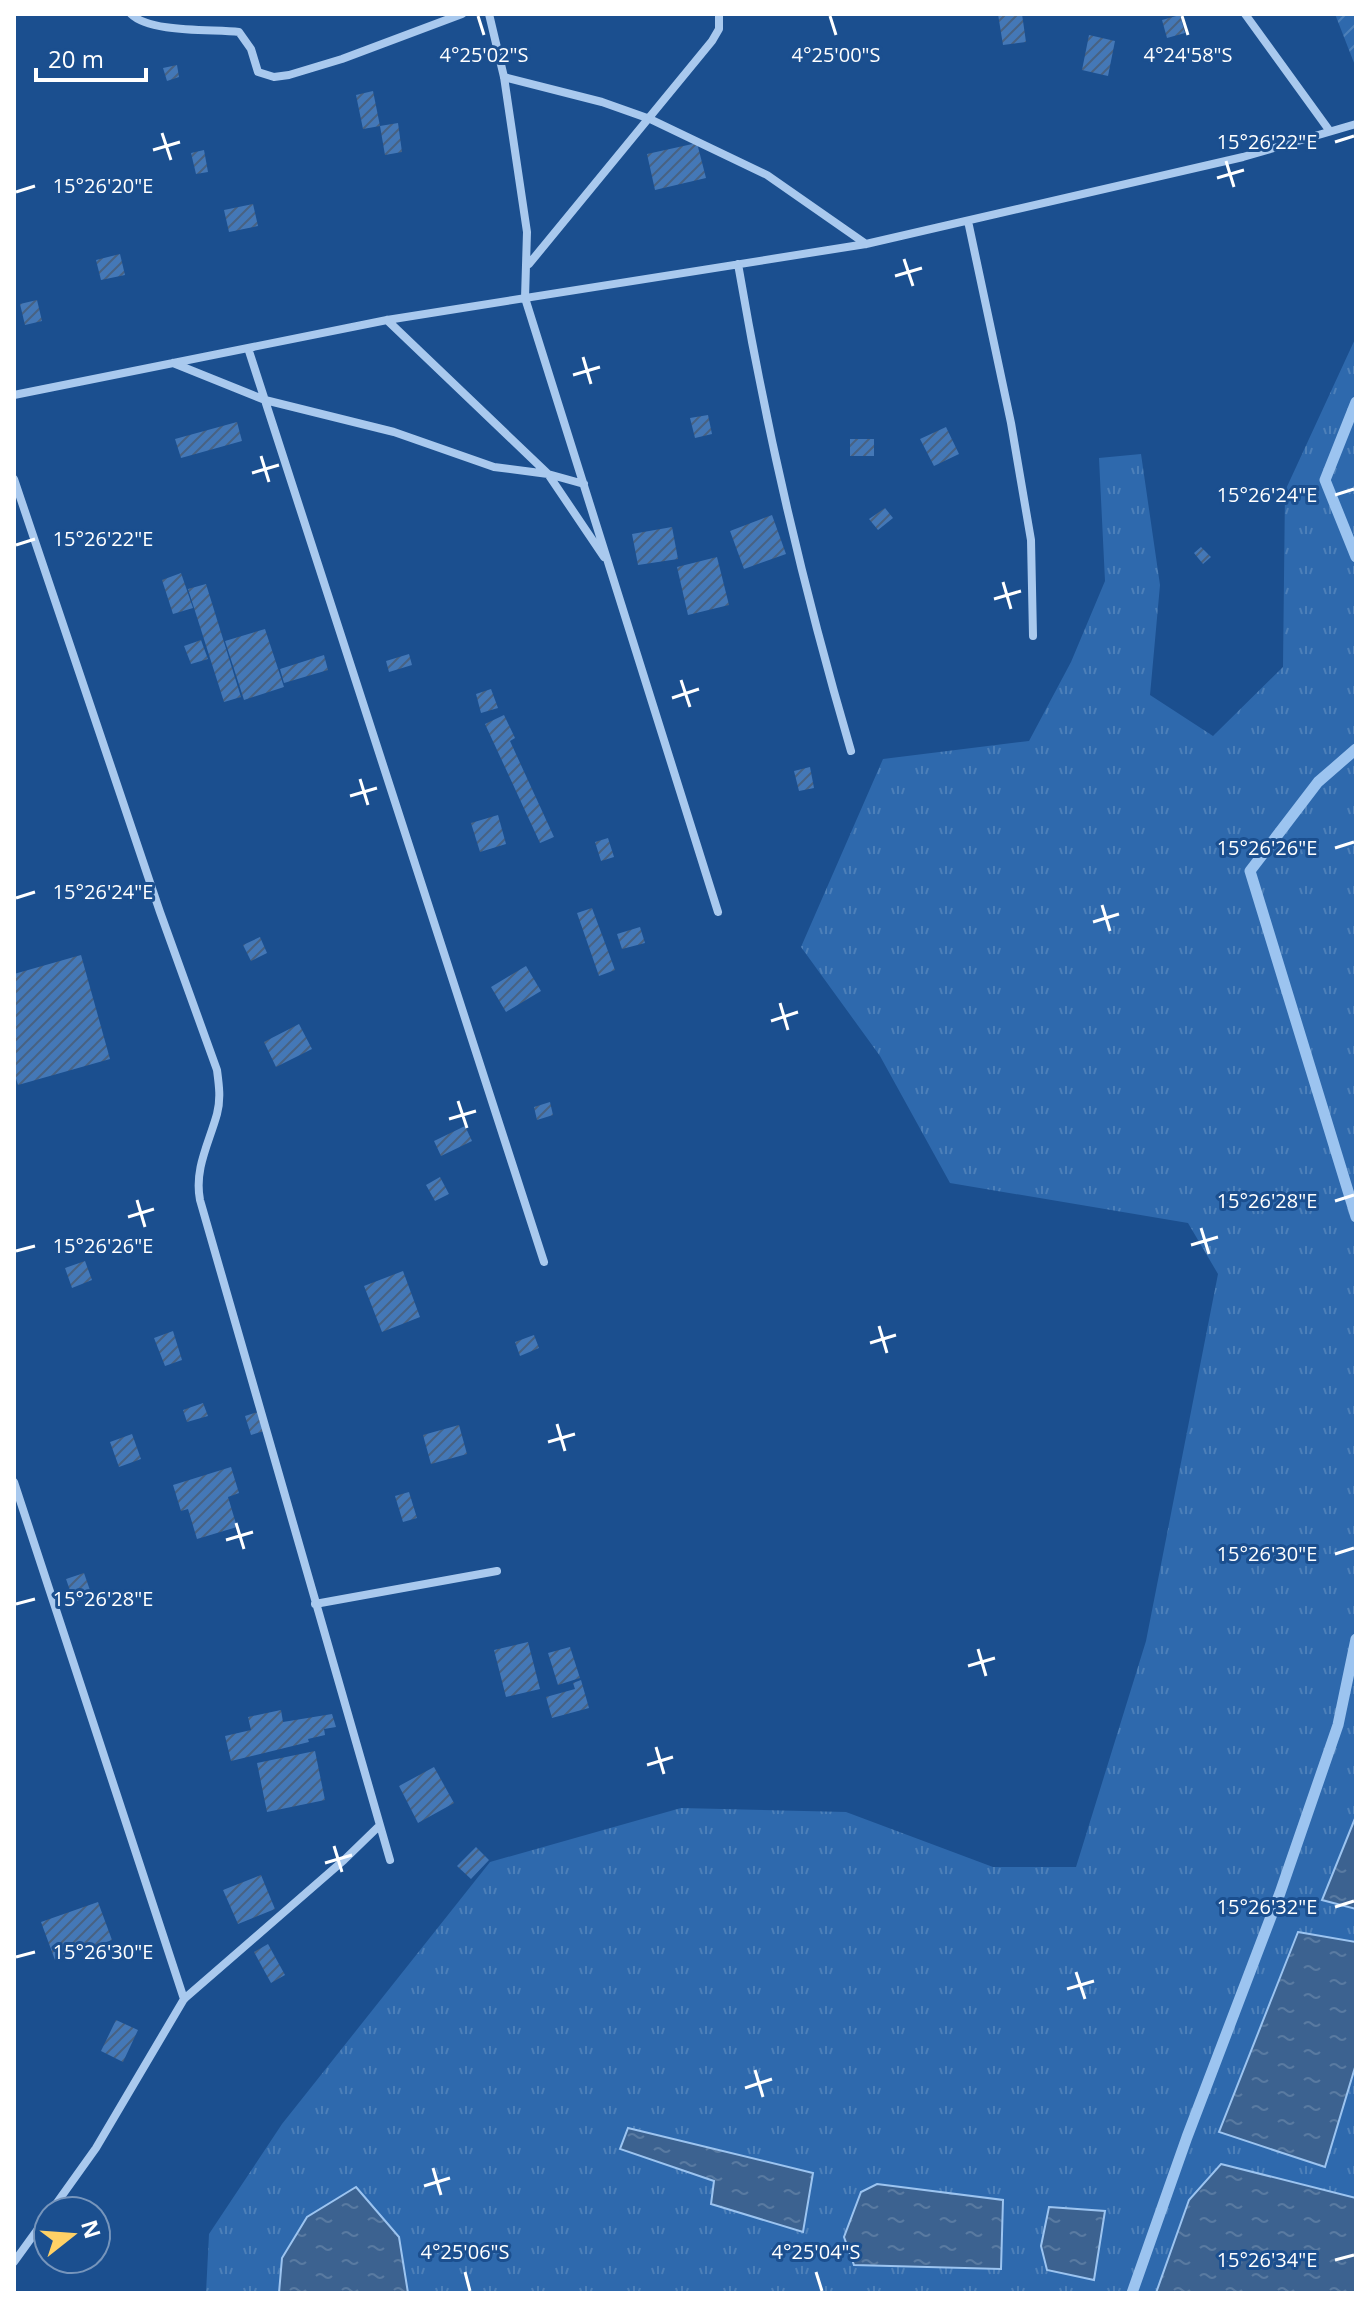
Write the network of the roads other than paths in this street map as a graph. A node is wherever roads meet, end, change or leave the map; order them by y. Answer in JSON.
{"nodes":[{"id":1,"x":131,"y":14,"type":"edge"},
{"id":2,"x":462,"y":14,"type":"edge"},
{"id":3,"x":489,"y":14,"type":"edge"},
{"id":4,"x":719,"y":14,"type":"edge"},
{"id":5,"x":1245,"y":14,"type":"edge"},
{"id":6,"x":504,"y":77,"type":"junction"},
{"id":7,"x":650,"y":119,"type":"junction"},
{"id":8,"x":1356,"y":124,"type":"edge"},
{"id":9,"x":1329,"y":130,"type":"junction"},
{"id":10,"x":968,"y":221,"type":"junction"},
{"id":11,"x":866,"y":244,"type":"junction"},
{"id":12,"x":738,"y":264,"type":"junction"},
{"id":13,"x":528,"y":265,"type":"junction"},
{"id":14,"x":525,"y":298,"type":"junction"},
{"id":15,"x":387,"y":320,"type":"junction"},
{"id":16,"x":248,"y":348,"type":"junction"},
{"id":17,"x":172,"y":363,"type":"junction"},
{"id":18,"x":14,"y":395,"type":"edge"},
{"id":19,"x":265,"y":400,"type":"junction"},
{"id":20,"x":548,"y":474,"type":"junction"},
{"id":21,"x":14,"y":479,"type":"edge"},
{"id":22,"x":584,"y":484,"type":"junction"},
{"id":23,"x":610,"y":566,"type":"junction"},
{"id":24,"x":1033,"y":636,"type":"dead end"},
{"id":25,"x":851,"y":751,"type":"dead end"},
{"id":26,"x":718,"y":912,"type":"dead end"},
{"id":27,"x":544,"y":1262,"type":"dead end"},
{"id":28,"x":14,"y":1482,"type":"edge"},
{"id":29,"x":497,"y":1571,"type":"dead end"},
{"id":30,"x":315,"y":1604,"type":"junction"},
{"id":31,"x":378,"y":1827,"type":"junction"},
{"id":32,"x":390,"y":1860,"type":"dead end"},
{"id":33,"x":184,"y":1999,"type":"junction"},
{"id":34,"x":63,"y":2195,"type":"edge"},
{"id":35,"x":32,"y":2238,"type":"edge"},
{"id":36,"x":14,"y":2262,"type":"edge"}],
"edges":[{"from":1,"to":2,"type":"street"},
{"from":3,"to":6,"type":"street"},
{"from":4,"to":7,"type":"street"},
{"from":5,"to":9,"type":"street"},
{"from":6,"to":7,"type":"street"},
{"from":6,"to":13,"type":"street"},
{"from":7,"to":11,"type":"street"},
{"from":7,"to":13,"type":"street"},
{"from":8,"to":9,"type":"street"},
{"from":9,"to":10,"type":"street"},
{"from":10,"to":11,"type":"street"},
{"from":10,"to":24,"type":"street"},
{"from":11,"to":12,"type":"street"},
{"from":12,"to":14,"type":"street"},
{"from":12,"to":25,"type":"street"},
{"from":13,"to":14,"type":"street"},
{"from":14,"to":15,"type":"street"},
{"from":14,"to":22,"type":"street"},
{"from":15,"to":16,"type":"street"},
{"from":15,"to":20,"type":"street"},
{"from":16,"to":17,"type":"street"},
{"from":16,"to":19,"type":"street"},
{"from":17,"to":18,"type":"street"},
{"from":17,"to":19,"type":"street"},
{"from":19,"to":20,"type":"street"},
{"from":19,"to":27,"type":"street"},
{"from":20,"to":22,"type":"street"},
{"from":20,"to":23,"type":"street"},
{"from":21,"to":30,"type":"street"},
{"from":22,"to":23,"type":"street"},
{"from":23,"to":26,"type":"street"},
{"from":28,"to":33,"type":"street"},
{"from":29,"to":30,"type":"street"},
{"from":30,"to":31,"type":"street"},
{"from":31,"to":32,"type":"street"},
{"from":31,"to":33,"type":"street"},
{"from":33,"to":34,"type":"street"},
{"from":35,"to":36,"type":"street"}]}
